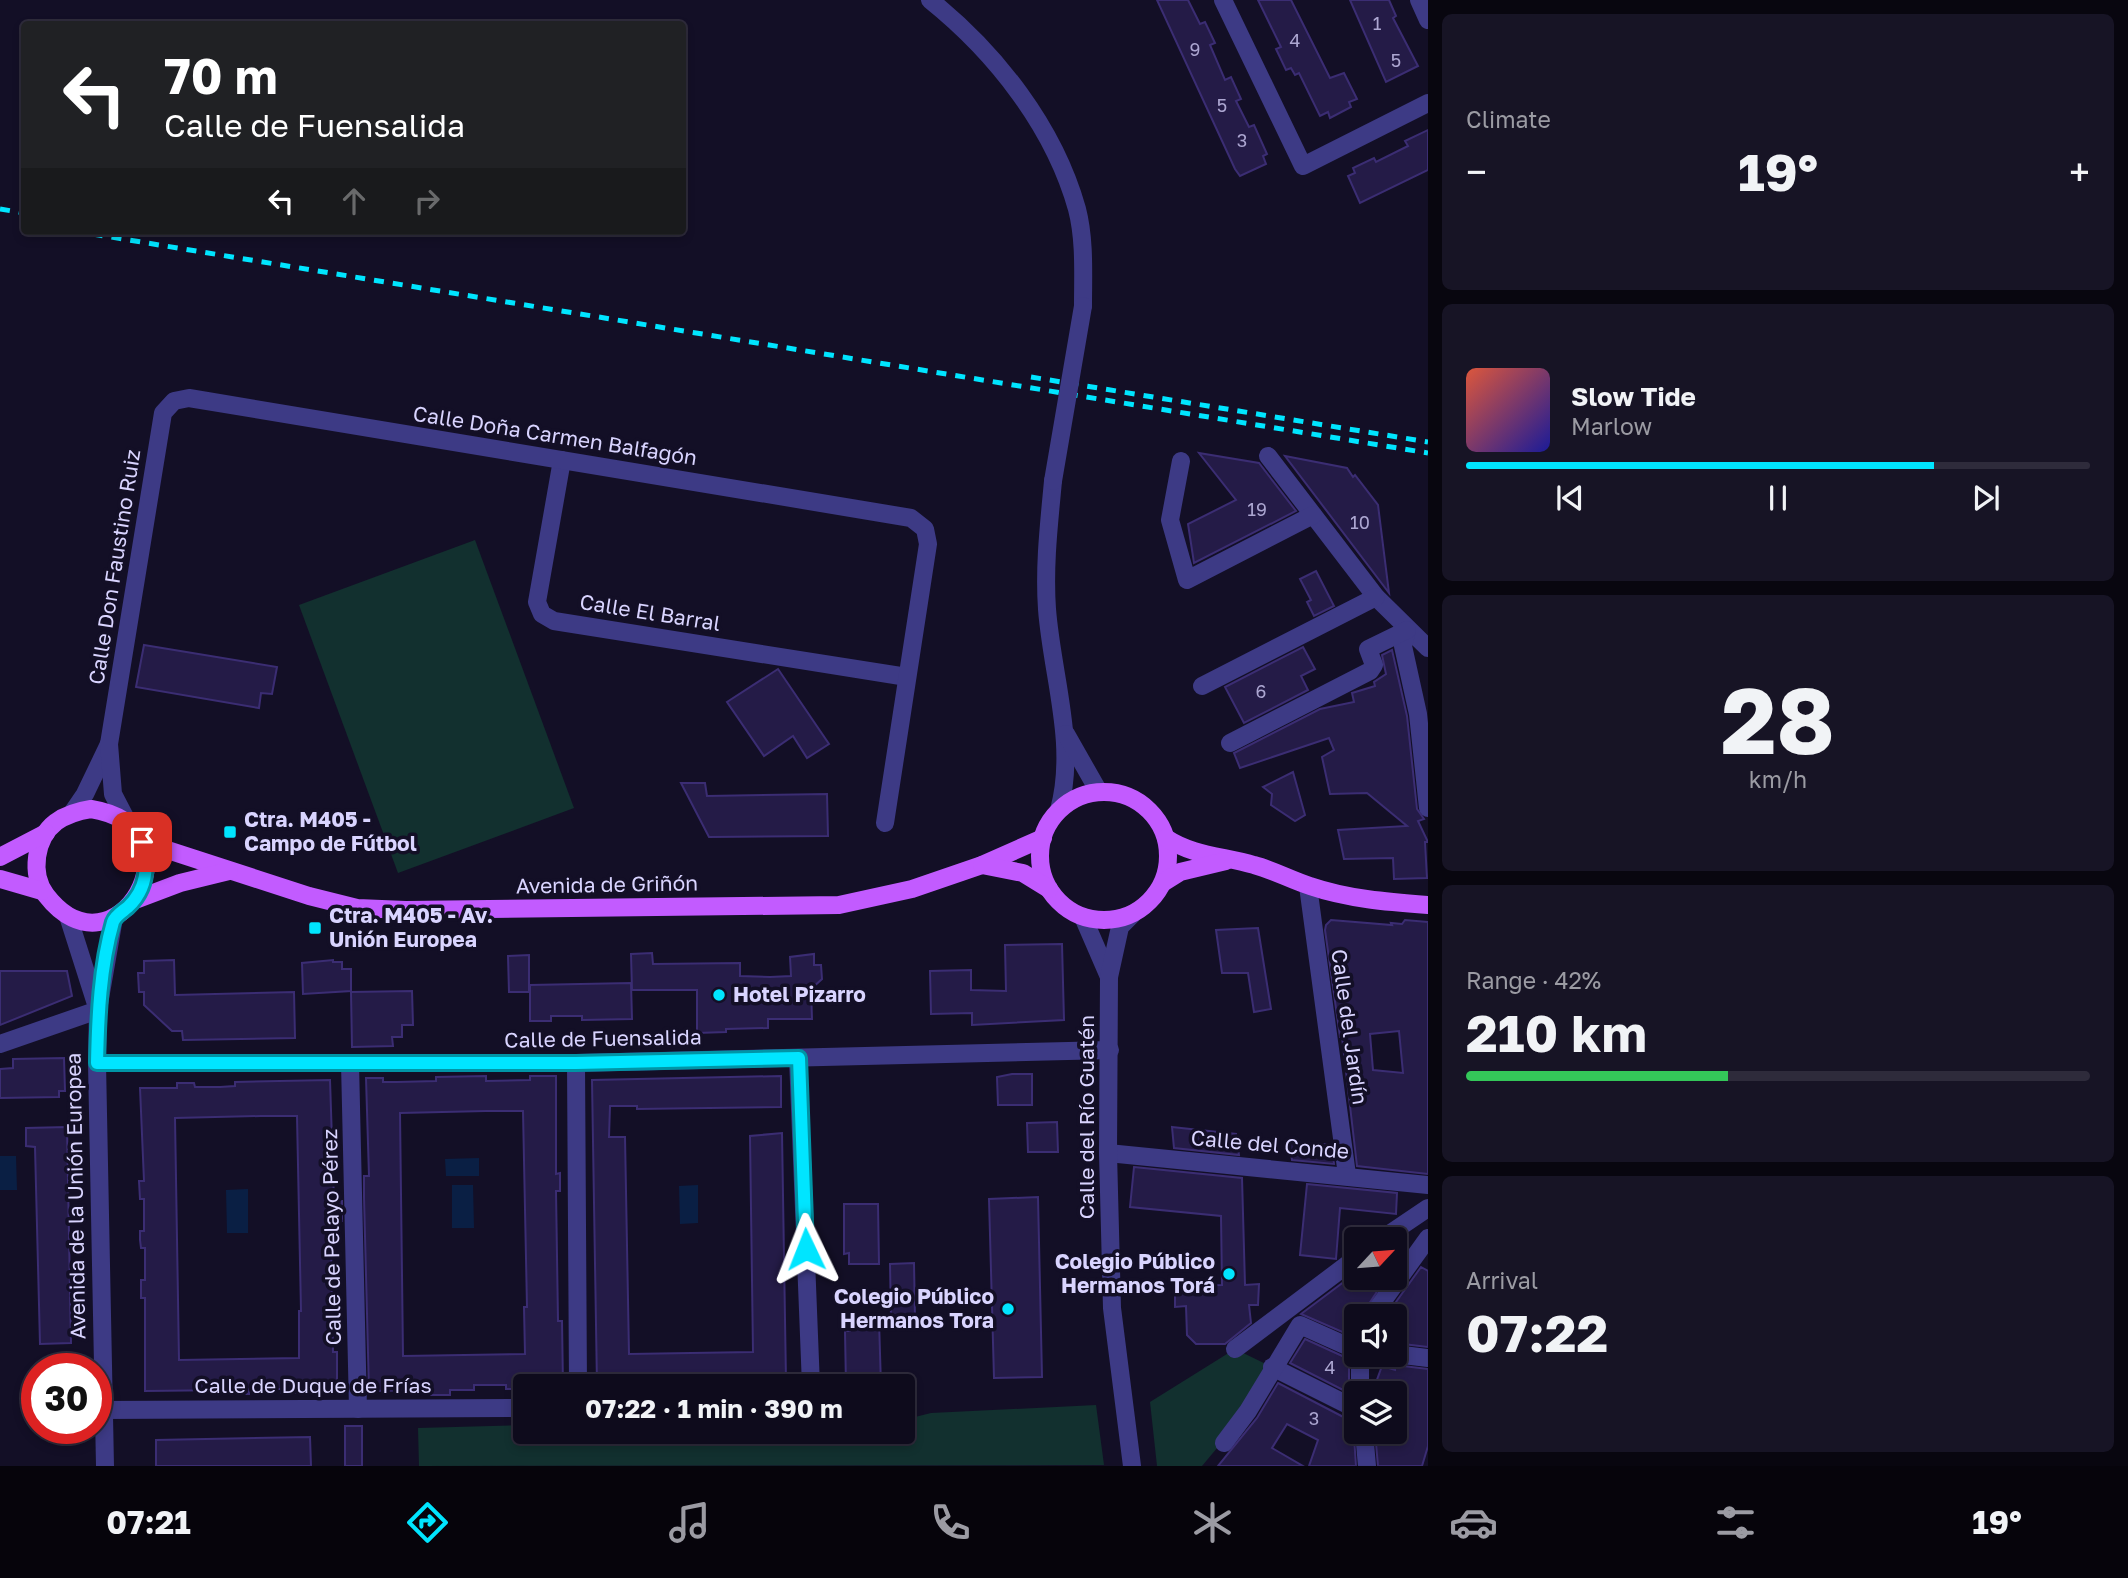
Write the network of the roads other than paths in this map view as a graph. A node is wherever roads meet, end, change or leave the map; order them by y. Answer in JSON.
{"nodes":[{"id":1,"x":930,"y":0,"type":"edge"},
{"id":2,"x":1223,"y":0,"type":"edge"},
{"id":3,"x":1419,"y":0,"type":"edge"},
{"id":4,"x":1428,"y":20,"type":"edge"},
{"id":5,"x":1428,"y":103,"type":"edge"},
{"id":6,"x":174,"y":401,"type":"joint"},
{"id":7,"x":1268,"y":456,"type":"dead end"},
{"id":8,"x":562,"y":460,"type":"junction"},
{"id":9,"x":1181,"y":461,"type":"dead end"},
{"id":10,"x":1313,"y":515,"type":"junction"},
{"id":11,"x":1376,"y":597,"type":"junction"},
{"id":12,"x":1407,"y":629,"type":"junction"},
{"id":13,"x":1428,"y":648,"type":"edge"},
{"id":14,"x":907,"y":677,"type":"junction"},
{"id":15,"x":1202,"y":686,"type":"dead end"},
{"id":16,"x":1065,"y":731,"type":"junction"},
{"id":17,"x":1230,"y":743,"type":"dead end"},
{"id":18,"x":109,"y":744,"type":"junction"},
{"id":19,"x":1099,"y":792,"type":"junction"},
{"id":20,"x":1428,"y":808,"type":"edge"},
{"id":21,"x":1059,"y":810,"type":"junction"},
{"id":22,"x":72,"y":813,"type":"junction"},
{"id":23,"x":127,"y":821,"type":"junction"},
{"id":24,"x":885,"y":823,"type":"dead end"},
{"id":25,"x":46,"y":833,"type":"junction"},
{"id":26,"x":1043,"y":838,"type":"junction"},
{"id":27,"x":1166,"y":838,"type":"junction"},
{"id":28,"x":142,"y":842,"type":"junction"},
{"id":29,"x":0,"y":858,"type":"edge"},
{"id":30,"x":1228,"y":860,"type":"junction"},
{"id":31,"x":982,"y":865,"type":"junction"},
{"id":32,"x":232,"y":870,"type":"junction"},
{"id":33,"x":0,"y":878,"type":"edge"},
{"id":34,"x":1164,"y":882,"type":"junction"},
{"id":35,"x":1308,"y":886,"type":"junction"},
{"id":36,"x":1049,"y":889,"type":"junction"},
{"id":37,"x":42,"y":891,"type":"junction"},
{"id":38,"x":135,"y":900,"type":"junction"},
{"id":39,"x":1428,"y":905,"type":"edge"},
{"id":40,"x":1133,"y":914,"type":"junction"},
{"id":41,"x":68,"y":916,"type":"junction"},
{"id":42,"x":1083,"y":917,"type":"junction"},
{"id":43,"x":114,"y":918,"type":"junction"},
{"id":44,"x":1109,"y":977,"type":"junction"},
{"id":45,"x":98,"y":1010,"type":"junction"},
{"id":46,"x":0,"y":1044,"type":"edge"},
{"id":47,"x":1110,"y":1050,"type":"junction"},
{"id":48,"x":799,"y":1058,"type":"junction"},
{"id":49,"x":97,"y":1063,"type":"junction"},
{"id":50,"x":351,"y":1063,"type":"junction"},
{"id":51,"x":576,"y":1063,"type":"junction"},
{"id":52,"x":1108,"y":1153,"type":"junction"},
{"id":53,"x":1347,"y":1175,"type":"junction"},
{"id":54,"x":1428,"y":1185,"type":"edge"},
{"id":55,"x":1428,"y":1208,"type":"edge"},
{"id":56,"x":1400,"y":1227,"type":"edge"},
{"id":57,"x":1428,"y":1238,"type":"edge"},
{"id":58,"x":1344,"y":1267,"type":"edge"},
{"id":59,"x":1381,"y":1304,"type":"edge"},
{"id":60,"x":1344,"y":1345,"type":"edge"},
{"id":61,"x":1235,"y":1349,"type":"dead end"},
{"id":62,"x":101,"y":1353,"type":"edge"},
{"id":63,"x":1407,"y":1355,"type":"edge"},
{"id":64,"x":1428,"y":1358,"type":"edge"},
{"id":65,"x":1272,"y":1367,"type":"junction"},
{"id":66,"x":578,"y":1374,"type":"edge"},
{"id":67,"x":811,"y":1374,"type":"edge"},
{"id":68,"x":1344,"y":1403,"type":"edge"},
{"id":69,"x":513,"y":1408,"type":"edge"},
{"id":70,"x":358,"y":1409,"type":"junction"},
{"id":71,"x":112,"y":1410,"type":"edge"},
{"id":72,"x":1224,"y":1443,"type":"dead end"},
{"id":73,"x":104,"y":1444,"type":"edge"},
{"id":74,"x":1365,"y":1444,"type":"edge"},
{"id":75,"x":105,"y":1466,"type":"edge"},
{"id":76,"x":1132,"y":1466,"type":"edge"},
{"id":77,"x":1367,"y":1466,"type":"edge"}],
"edges":[{"from":1,"to":16,"type":"street","bridge":true},
{"from":2,"to":5,"type":"street"},
{"from":3,"to":4,"type":"street"},
{"from":6,"to":8,"type":"street","name":"Calle Doña Carmen Balfagón"},
{"from":6,"to":18,"type":"street","name":"Calle Don Faustino Ruiz"},
{"from":7,"to":10,"type":"street"},
{"from":8,"to":14,"type":"street","name":"Calle Doña Carmen Balfagón"},
{"from":8,"to":14,"type":"street","name":"Calle El Barral"},
{"from":9,"to":10,"type":"street"},
{"from":10,"to":11,"type":"street"},
{"from":11,"to":12,"type":"street"},
{"from":11,"to":15,"type":"street"},
{"from":12,"to":13,"type":"street"},
{"from":12,"to":17,"type":"street"},
{"from":12,"to":20,"type":"street"},
{"from":14,"to":24,"type":"street"},
{"from":16,"to":19,"type":"street"},
{"from":16,"to":21,"type":"street"},
{"from":18,"to":22,"type":"street","name":"Calle Don Faustino Ruiz"},
{"from":18,"to":23,"type":"street","name":"Calle Don Faustino Ruiz"},
{"from":19,"to":21,"type":"main road"},
{"from":19,"to":27,"type":"main road"},
{"from":21,"to":26,"type":"main road"},
{"from":22,"to":23,"type":"main road"},
{"from":22,"to":25,"type":"main road"},
{"from":23,"to":28,"type":"main road"},
{"from":25,"to":29,"type":"main road"},
{"from":25,"to":37,"type":"main road"},
{"from":26,"to":31,"type":"main road","name":"Avenida de Griñón"},
{"from":26,"to":36,"type":"main road"},
{"from":27,"to":30,"type":"main road"},
{"from":27,"to":34,"type":"main road"},
{"from":28,"to":32,"type":"main road","name":"Avenida de Griñón"},
{"from":28,"to":38,"type":"main road"},
{"from":30,"to":34,"type":"main road"},
{"from":30,"to":35,"type":"main road"},
{"from":31,"to":32,"type":"main road","name":"Avenida de Griñón"},
{"from":31,"to":36,"type":"main road","name":"Avenida de Griñón"},
{"from":32,"to":38,"type":"main road"},
{"from":33,"to":37,"type":"main road"},
{"from":34,"to":40,"type":"main road"},
{"from":35,"to":39,"type":"main road"},
{"from":35,"to":53,"type":"street","name":"Calle del Jardín"},
{"from":36,"to":42,"type":"main road"},
{"from":37,"to":41,"type":"main road"},
{"from":38,"to":43,"type":"main road"},
{"from":40,"to":42,"type":"main road"},
{"from":40,"to":44,"type":"street"},
{"from":41,"to":43,"type":"main road"},
{"from":41,"to":45,"type":"street"},
{"from":42,"to":44,"type":"street"},
{"from":43,"to":45,"type":"street"},
{"from":44,"to":47,"type":"street","name":"Calle del Río Guatén"},
{"from":45,"to":46,"type":"street"},
{"from":45,"to":49,"type":"street","name":"Avenida de la Unión Europea"},
{"from":47,"to":48,"type":"street","name":"Calle de Fuensalida"},
{"from":47,"to":52,"type":"street","name":"Calle del Río Guatén"},
{"from":48,"to":51,"type":"street","name":"Calle de Fuensalida"},
{"from":48,"to":67,"type":"street"},
{"from":49,"to":50,"type":"street","name":"Calle de Fuensalida"},
{"from":49,"to":62,"type":"street","name":"Avenida de la Unión Europea"},
{"from":50,"to":51,"type":"street","name":"Calle de Fuensalida"},
{"from":50,"to":70,"type":"street","name":"Calle de Pelayo Pérez"},
{"from":51,"to":66,"type":"street"},
{"from":52,"to":53,"type":"street","name":"Calle del Conde"},
{"from":52,"to":76,"type":"street","name":"Calle del Río Guatén"},
{"from":53,"to":54,"type":"street","name":"Calle del Conde"},
{"from":55,"to":56,"type":"street"},
{"from":57,"to":59,"type":"street"},
{"from":58,"to":61,"type":"street"},
{"from":60,"to":65,"type":"street"},
{"from":63,"to":64,"type":"street"},
{"from":65,"to":68,"type":"street"},
{"from":65,"to":72,"type":"street"},
{"from":69,"to":70,"type":"street","name":"Calle de Duque de Frías"},
{"from":70,"to":71,"type":"street","name":"Calle de Duque de Frías"},
{"from":73,"to":75,"type":"street","name":"Avenida de la Unión Europea"},
{"from":74,"to":77,"type":"street"}]}
